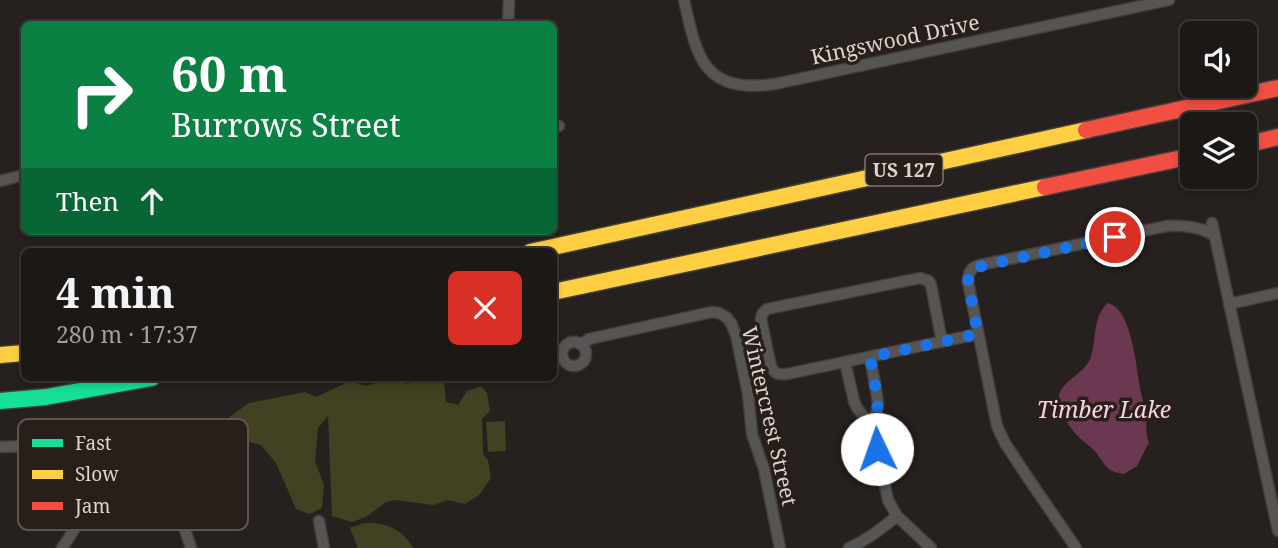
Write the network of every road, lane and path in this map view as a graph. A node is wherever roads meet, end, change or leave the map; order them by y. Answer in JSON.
{"nodes":[{"id":1,"x":509,"y":0,"type":"edge"},
{"id":2,"x":684,"y":0,"type":"edge"},
{"id":3,"x":1169,"y":0,"type":"edge"},
{"id":4,"x":508,"y":21,"type":"edge"},
{"id":5,"x":1278,"y":88,"type":"edge"},
{"id":6,"x":1278,"y":137,"type":"edge"},
{"id":7,"x":1257,"y":142,"type":"edge"},
{"id":8,"x":1180,"y":159,"type":"edge"},
{"id":9,"x":21,"y":176,"type":"edge"},
{"id":10,"x":0,"y":181,"type":"edge"},
{"id":11,"x":1213,"y":223,"type":"dead end"},
{"id":12,"x":1215,"y":236,"type":"junction"},
{"id":13,"x":548,"y":248,"type":"edge"},
{"id":14,"x":557,"y":291,"type":"edge"},
{"id":15,"x":1278,"y":293,"type":"edge"},
{"id":16,"x":1229,"y":304,"type":"junction"},
{"id":17,"x":978,"y":334,"type":"junction"},
{"id":18,"x":942,"y":342,"type":"junction"},
{"id":19,"x":581,"y":345,"type":"dead end"},
{"id":20,"x":21,"y":353,"type":"edge"},
{"id":21,"x":0,"y":355,"type":"edge"},
{"id":22,"x":870,"y":357,"type":"junction"},
{"id":23,"x":845,"y":362,"type":"junction"},
{"id":24,"x":135,"y":381,"type":"edge"},
{"id":25,"x":0,"y":401,"type":"edge"},
{"id":26,"x":878,"y":404,"type":"junction"},
{"id":27,"x":857,"y":408,"type":"junction"},
{"id":28,"x":873,"y":428,"type":"junction"},
{"id":29,"x":0,"y":447,"type":"edge"},
{"id":30,"x":18,"y":447,"type":"edge"},
{"id":31,"x":1275,"y":512,"type":"edge"},
{"id":32,"x":897,"y":516,"type":"junction"},
{"id":33,"x":318,"y":521,"type":"dead end"},
{"id":34,"x":75,"y":530,"type":"edge"},
{"id":35,"x":185,"y":530,"type":"edge"},
{"id":36,"x":1278,"y":531,"type":"edge"},
{"id":37,"x":62,"y":548,"type":"edge"},
{"id":38,"x":191,"y":548,"type":"edge"},
{"id":39,"x":324,"y":548,"type":"edge"},
{"id":40,"x":780,"y":548,"type":"edge"},
{"id":41,"x":849,"y":548,"type":"edge"},
{"id":42,"x":931,"y":548,"type":"edge"},
{"id":43,"x":1076,"y":548,"type":"edge"}],
"edges":[{"from":1,"to":4,"type":"street"},
{"from":2,"to":3,"type":"street","name":"Kingswood Drive"},
{"from":5,"to":13,"type":"highway","number":"US 127"},
{"from":6,"to":7,"type":"highway"},
{"from":8,"to":14,"type":"highway","number":"US 127"},
{"from":9,"to":10,"type":"street"},
{"from":11,"to":12,"type":"street"},
{"from":12,"to":16,"type":"street"},
{"from":12,"to":17,"type":"street"},
{"from":15,"to":16,"type":"street"},
{"from":16,"to":31,"type":"street"},
{"from":17,"to":18,"type":"street"},
{"from":17,"to":43,"type":"street"},
{"from":18,"to":22,"type":"street"},
{"from":18,"to":23,"type":"street"},
{"from":19,"to":40,"type":"street","name":"Wintercrest Street"},
{"from":20,"to":21,"type":"highway"},
{"from":22,"to":23,"type":"street"},
{"from":22,"to":26,"type":"street"},
{"from":23,"to":27,"type":"street"},
{"from":24,"to":25,"type":"highway"},
{"from":26,"to":27,"type":"street"},
{"from":26,"to":28,"type":"street"},
{"from":27,"to":28,"type":"street"},
{"from":28,"to":32,"type":"street"},
{"from":29,"to":30,"type":"street"},
{"from":31,"to":36,"type":"street"},
{"from":32,"to":41,"type":"street"},
{"from":32,"to":42,"type":"street"},
{"from":33,"to":39,"type":"street"},
{"from":34,"to":37,"type":"street"},
{"from":35,"to":38,"type":"street"}]}
